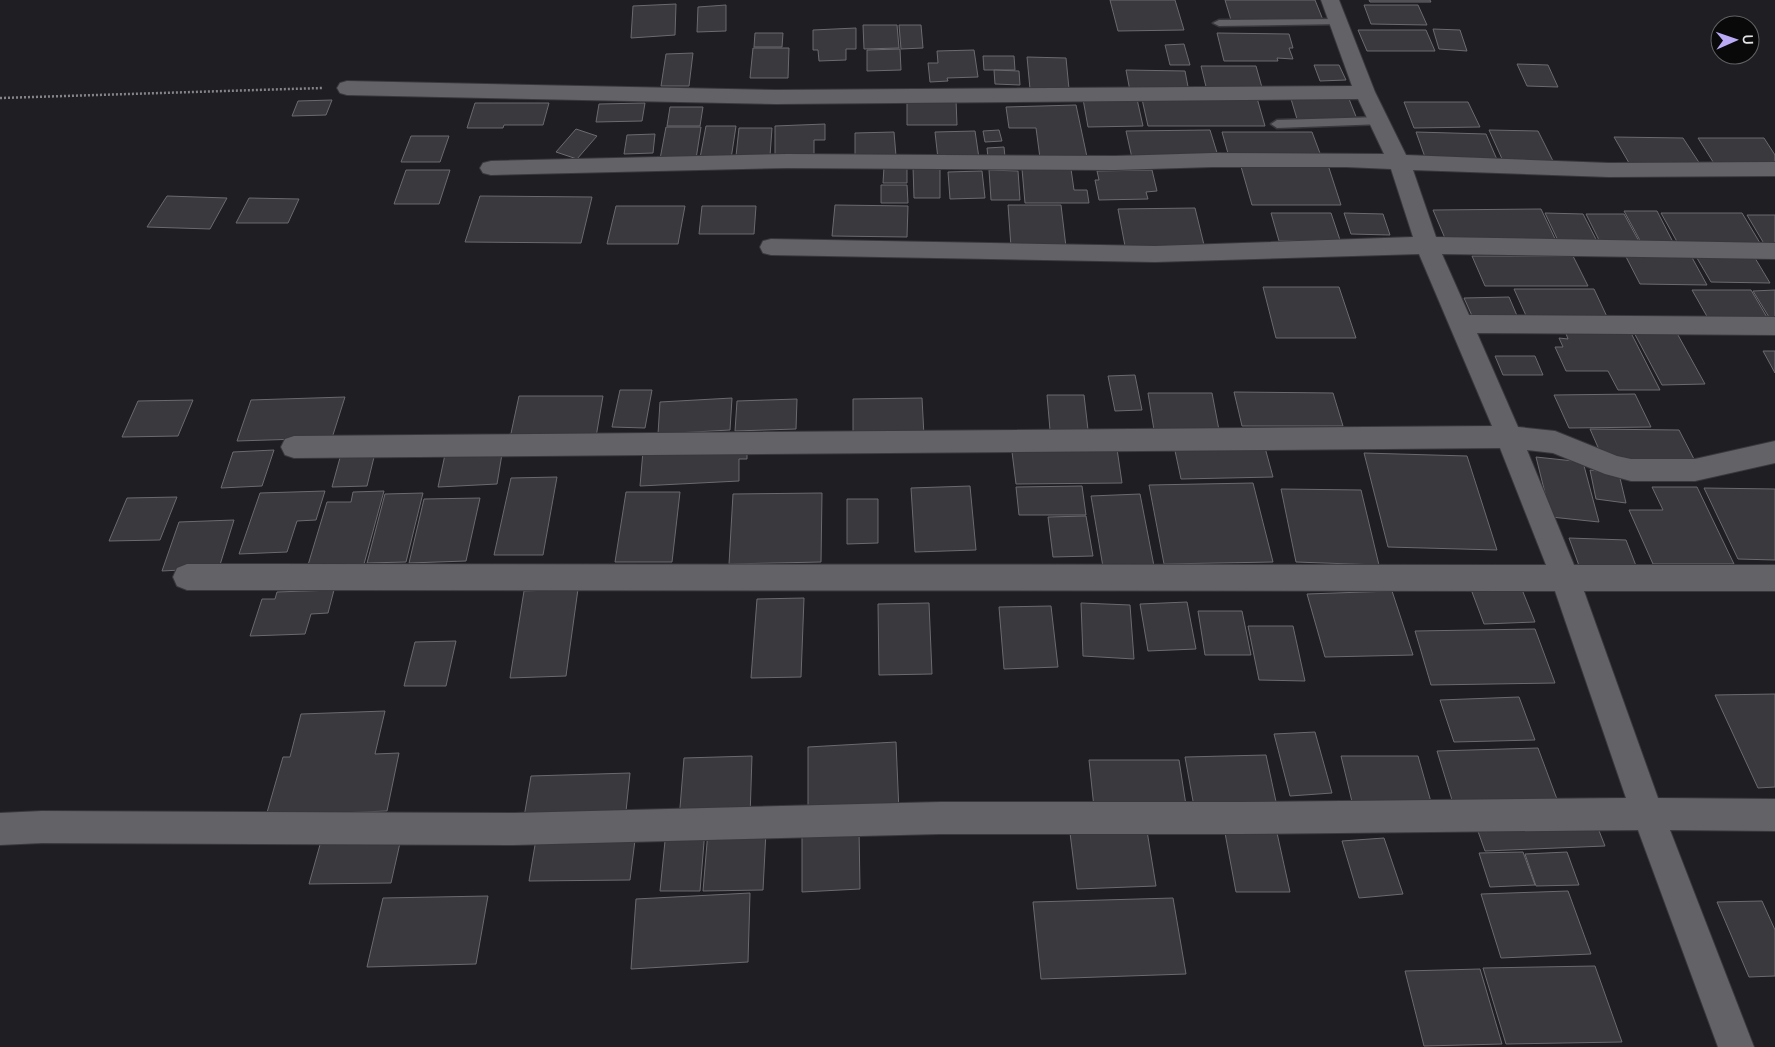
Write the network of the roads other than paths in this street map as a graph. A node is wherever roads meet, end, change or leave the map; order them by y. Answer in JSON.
{"nodes":[{"id":1,"x":1334,"y":11,"type":"edge"},
{"id":2,"x":1219,"y":23,"type":"dead end"},
{"id":3,"x":347,"y":88,"type":"road end"},
{"id":4,"x":1365,"y":92,"type":"junction"},
{"id":5,"x":1379,"y":120,"type":"junction"},
{"id":6,"x":1278,"y":124,"type":"dead end"},
{"id":7,"x":1399,"y":162,"type":"junction"},
{"id":8,"x":491,"y":168,"type":"dead end"},
{"id":9,"x":1775,"y":169,"type":"edge"},
{"id":10,"x":1427,"y":246,"type":"junction"},
{"id":11,"x":771,"y":247,"type":"dead end"},
{"id":12,"x":1775,"y":251,"type":"edge"},
{"id":13,"x":1462,"y":324,"type":"junction"},
{"id":14,"x":1775,"y":326,"type":"edge"},
{"id":15,"x":1509,"y":437,"type":"junction"},
{"id":16,"x":294,"y":447,"type":"dead end"},
{"id":17,"x":1775,"y":452,"type":"edge"},
{"id":18,"x":187,"y":578,"type":"dead end"},
{"id":19,"x":1565,"y":578,"type":"junction"},
{"id":20,"x":1775,"y":578,"type":"edge"},
{"id":21,"x":1648,"y":814,"type":"junction"},
{"id":22,"x":1775,"y":816,"type":"edge"},
{"id":23,"x":0,"y":829,"type":"edge"},
{"id":24,"x":1736,"y":1047,"type":"edge"}],
"edges":[{"from":1,"to":2,"type":"lane"},
{"from":1,"to":4,"type":"street"},
{"from":3,"to":4,"type":"street"},
{"from":4,"to":5,"type":"street"},
{"from":5,"to":6,"type":"lane"},
{"from":5,"to":7,"type":"street"},
{"from":7,"to":8,"type":"street"},
{"from":7,"to":9,"type":"street"},
{"from":7,"to":10,"type":"street"},
{"from":10,"to":11,"type":"street"},
{"from":10,"to":12,"type":"street"},
{"from":10,"to":13,"type":"street"},
{"from":13,"to":14,"type":"street"},
{"from":13,"to":15,"type":"street"},
{"from":15,"to":16,"type":"street"},
{"from":15,"to":17,"type":"street"},
{"from":15,"to":19,"type":"street"},
{"from":18,"to":19,"type":"street"},
{"from":19,"to":20,"type":"street"},
{"from":19,"to":21,"type":"street"},
{"from":21,"to":22,"type":"street"},
{"from":21,"to":23,"type":"street"},
{"from":21,"to":24,"type":"street"}]}
